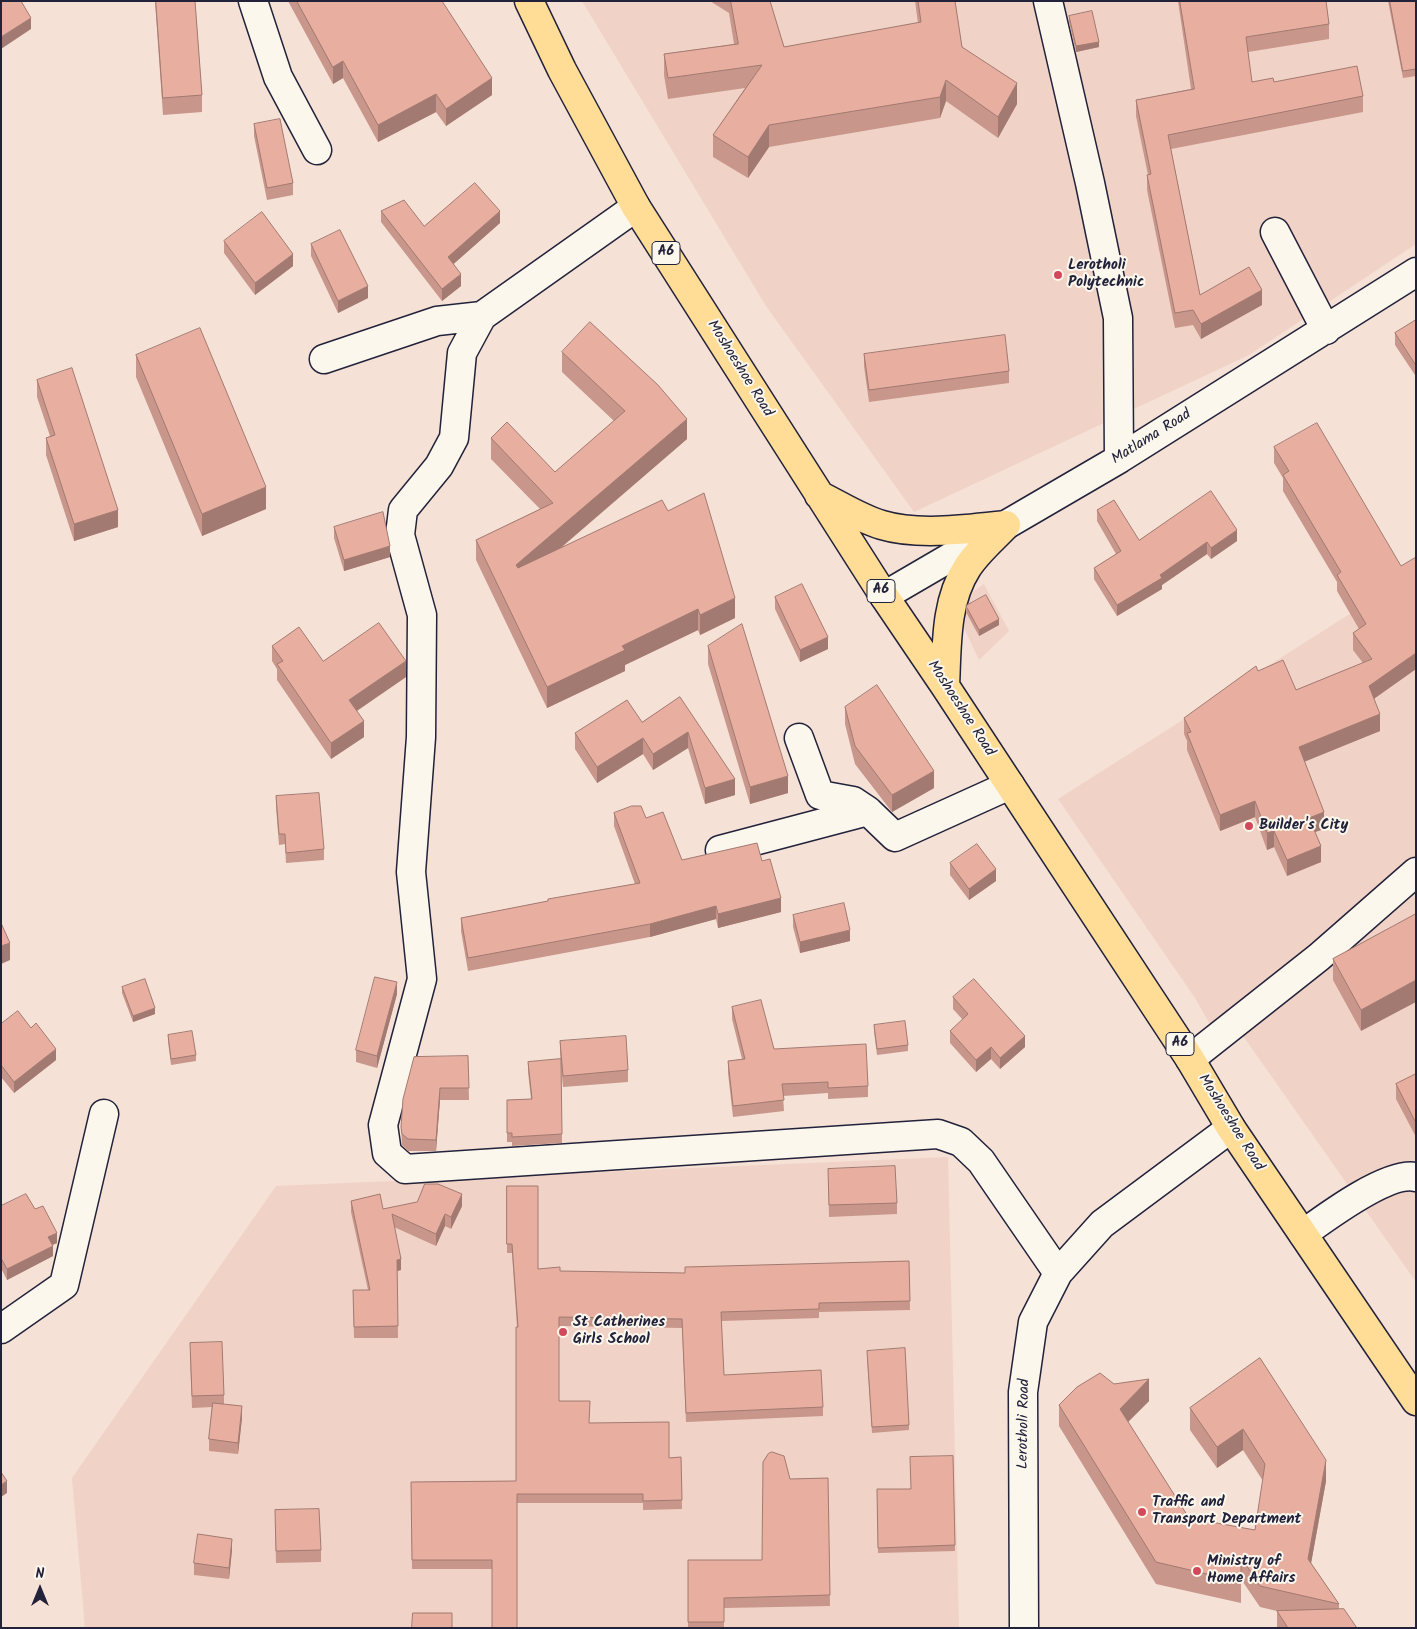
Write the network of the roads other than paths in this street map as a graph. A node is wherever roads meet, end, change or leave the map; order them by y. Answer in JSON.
{"nodes":[{"id":1,"x":253,"y":1,"type":"edge"},
{"id":2,"x":530,"y":1,"type":"edge"},
{"id":3,"x":1048,"y":1,"type":"edge"},
{"id":4,"x":317,"y":150,"type":"dead end"},
{"id":5,"x":636,"y":207,"type":"junction"},
{"id":6,"x":1275,"y":232,"type":"dead end"},
{"id":7,"x":1416,"y":272,"type":"edge"},
{"id":8,"x":482,"y":316,"type":"junction"},
{"id":9,"x":1326,"y":330,"type":"junction"},
{"id":10,"x":324,"y":359,"type":"dead end"},
{"id":11,"x":1119,"y":460,"type":"junction"},
{"id":12,"x":819,"y":495,"type":"junction"},
{"id":13,"x":1006,"y":524,"type":"junction"},
{"id":14,"x":884,"y":596,"type":"junction"},
{"id":15,"x":945,"y":686,"type":"junction"},
{"id":16,"x":799,"y":738,"type":"dead end"},
{"id":17,"x":1010,"y":784,"type":"junction"},
{"id":18,"x":868,"y":811,"type":"junction"},
{"id":19,"x":720,"y":850,"type":"edge"},
{"id":20,"x":1416,"y":872,"type":"edge"},
{"id":21,"x":1190,"y":1059,"type":"junction"},
{"id":22,"x":104,"y":1114,"type":"dead end"},
{"id":23,"x":1231,"y":1128,"type":"junction"},
{"id":24,"x":1416,"y":1177,"type":"edge"},
{"id":25,"x":1303,"y":1234,"type":"junction"},
{"id":26,"x":1058,"y":1273,"type":"junction"},
{"id":27,"x":1,"y":1329,"type":"edge"},
{"id":28,"x":1416,"y":1401,"type":"edge"},
{"id":29,"x":1024,"y":1628,"type":"edge"}],
"edges":[{"from":1,"to":4,"type":"street"},
{"from":2,"to":5,"type":"main road","name":"Moshoeshoe Road","number":"A6"},
{"from":3,"to":11,"type":"street"},
{"from":5,"to":8,"type":"street"},
{"from":5,"to":12,"type":"main road","name":"Moshoeshoe Road","number":"A6"},
{"from":6,"to":9,"type":"street"},
{"from":7,"to":9,"type":"street","name":"Matlama Road"},
{"from":8,"to":10,"type":"street"},
{"from":8,"to":26,"type":"street"},
{"from":9,"to":11,"type":"street","name":"Matlama Road"},
{"from":11,"to":13,"type":"street","name":"Matlama Road"},
{"from":12,"to":13,"type":"main road"},
{"from":12,"to":14,"type":"main road","name":"Moshoeshoe Road","number":"A6"},
{"from":13,"to":14,"type":"street","name":"Matlama Road"},
{"from":13,"to":15,"type":"main road"},
{"from":14,"to":15,"type":"main road","name":"Moshoeshoe Road","number":"A6"},
{"from":15,"to":17,"type":"main road","name":"Moshoeshoe Road","number":"A6"},
{"from":16,"to":18,"type":"street"},
{"from":17,"to":18,"type":"street"},
{"from":17,"to":21,"type":"main road","name":"Moshoeshoe Road","number":"A6"},
{"from":18,"to":19,"type":"street"},
{"from":20,"to":21,"type":"street"},
{"from":21,"to":23,"type":"main road","name":"Moshoeshoe Road","number":"A6"},
{"from":22,"to":27,"type":"street"},
{"from":23,"to":25,"type":"main road","name":"Moshoeshoe Road","number":"A6"},
{"from":23,"to":26,"type":"street","name":"Lerotholi Road"},
{"from":24,"to":25,"type":"street"},
{"from":25,"to":28,"type":"main road","name":"Moshoeshoe Road","number":"A6"},
{"from":26,"to":29,"type":"street","name":"Lerotholi Road"}]}
